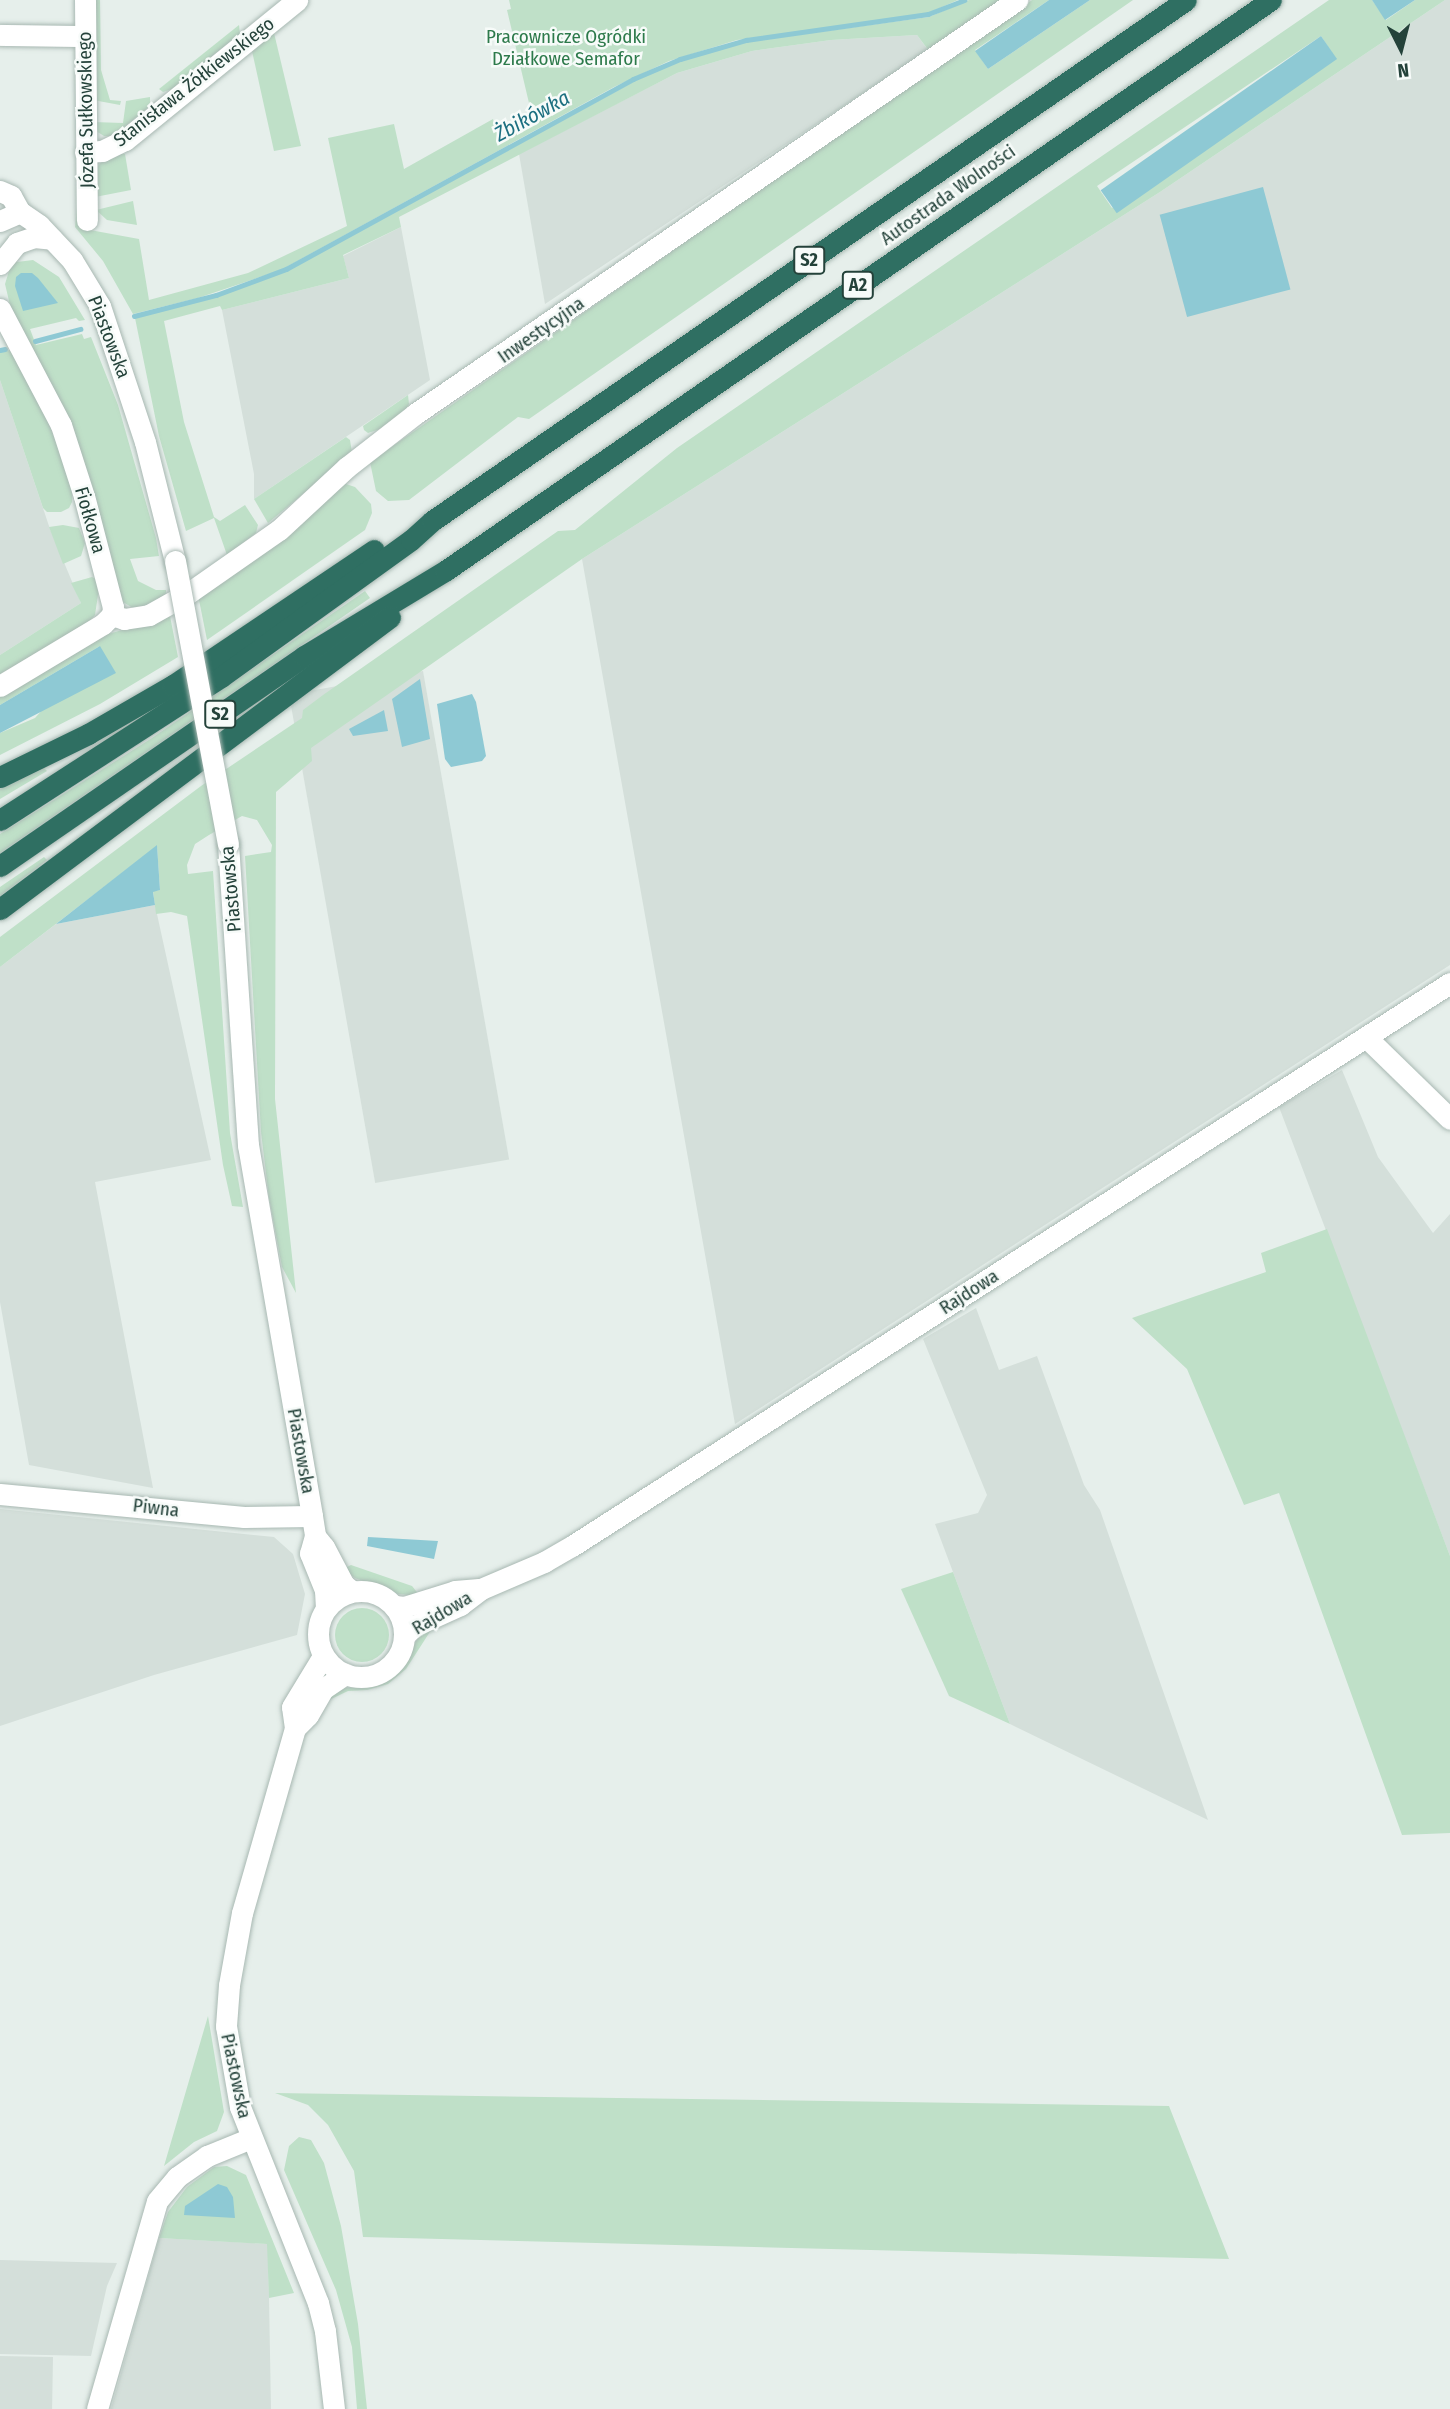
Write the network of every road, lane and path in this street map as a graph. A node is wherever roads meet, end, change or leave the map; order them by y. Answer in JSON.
{"nodes":[{"id":1,"x":85,"y":0,"type":"edge"},
{"id":2,"x":297,"y":0,"type":"edge"},
{"id":3,"x":1017,"y":0,"type":"edge"},
{"id":4,"x":1185,"y":0,"type":"edge"},
{"id":5,"x":1271,"y":0,"type":"edge"},
{"id":6,"x":0,"y":35,"type":"edge"},
{"id":7,"x":85,"y":36,"type":"junction"},
{"id":8,"x":85,"y":152,"type":"junction"},
{"id":9,"x":0,"y":191,"type":"edge"},
{"id":10,"x":10,"y":210,"type":"edge"},
{"id":11,"x":87,"y":220,"type":"dead end"},
{"id":12,"x":0,"y":221,"type":"edge"},
{"id":13,"x":52,"y":239,"type":"junction"},
{"id":14,"x":0,"y":264,"type":"edge"},
{"id":15,"x":0,"y":309,"type":"edge"},
{"id":16,"x":432,"y":521,"type":"junction"},
{"id":17,"x":445,"y":571,"type":"junction"},
{"id":18,"x":112,"y":615,"type":"junction"},
{"id":19,"x":0,"y":686,"type":"edge"},
{"id":20,"x":0,"y":777,"type":"edge"},
{"id":21,"x":0,"y":820,"type":"edge"},
{"id":22,"x":0,"y":866,"type":"edge"},
{"id":23,"x":0,"y":909,"type":"edge"},
{"id":24,"x":1450,"y":983,"type":"edge"},
{"id":25,"x":1366,"y":1037,"type":"junction"},
{"id":26,"x":1450,"y":1118,"type":"edge"},
{"id":27,"x":0,"y":1494,"type":"edge"},
{"id":28,"x":313,"y":1526,"type":"junction"},
{"id":29,"x":481,"y":1589,"type":"junction"},
{"id":30,"x":352,"y":1591,"type":"junction"},
{"id":31,"x":395,"y":1606,"type":"junction"},
{"id":32,"x":326,"y":1607,"type":"junction"},
{"id":33,"x":404,"y":1636,"type":"junction"},
{"id":34,"x":323,"y":1656,"type":"junction"},
{"id":35,"x":345,"y":1674,"type":"junction"},
{"id":36,"x":295,"y":1728,"type":"junction"},
{"id":37,"x":251,"y":2138,"type":"junction"},
{"id":38,"x":97,"y":2409,"type":"edge"},
{"id":39,"x":334,"y":2409,"type":"edge"}],
"edges":[{"from":1,"to":7,"type":"street","name":"Józefa Sułkowskiego"},
{"from":2,"to":8,"type":"street","name":"Stanisława Żółkiewskiego"},
{"from":3,"to":18,"type":"street","name":"Inwestycyjna"},
{"from":4,"to":16,"type":"highway","number":"S2"},
{"from":5,"to":17,"type":"highway","name":"Autostrada Wolności","number":"A2"},
{"from":6,"to":7,"type":"street"},
{"from":7,"to":8,"type":"street","name":"Józefa Sułkowskiego"},
{"from":8,"to":11,"type":"street","name":"Józefa Sułkowskiego"},
{"from":9,"to":10,"type":"street","name":"Piastowska"},
{"from":10,"to":12,"type":"street"},
{"from":10,"to":13,"type":"street","name":"Piastowska"},
{"from":13,"to":14,"type":"street"},
{"from":13,"to":28,"type":"street","name":"Piastowska","bridge":true},
{"from":15,"to":18,"type":"street","name":"Fiołkowa"},
{"from":16,"to":20,"type":"highway"},
{"from":16,"to":21,"type":"highway","number":"S2"},
{"from":17,"to":22,"type":"highway","number":"S2"},
{"from":17,"to":23,"type":"highway"},
{"from":18,"to":19,"type":"street"},
{"from":24,"to":25,"type":"street","name":"Rajdowa"},
{"from":25,"to":26,"type":"street"},
{"from":25,"to":29,"type":"street","name":"Rajdowa"},
{"from":27,"to":28,"type":"street","name":"Piwna"},
{"from":28,"to":30,"type":"street","name":"Piastowska"},
{"from":28,"to":32,"type":"street","name":"Piastowska"},
{"from":29,"to":31,"type":"street","name":"Rajdowa"},
{"from":29,"to":33,"type":"street","name":"Rajdowa"},
{"from":30,"to":31,"type":"street"},
{"from":30,"to":32,"type":"street"},
{"from":31,"to":33,"type":"street"},
{"from":32,"to":34,"type":"street"},
{"from":33,"to":35,"type":"street"},
{"from":34,"to":35,"type":"street"},
{"from":34,"to":36,"type":"street","name":"Piastowska"},
{"from":35,"to":36,"type":"street","name":"Piastowska"},
{"from":36,"to":37,"type":"street","name":"Piastowska"},
{"from":37,"to":38,"type":"street","name":"Piastowska"},
{"from":37,"to":39,"type":"street","name":"Piastowska"}]}
